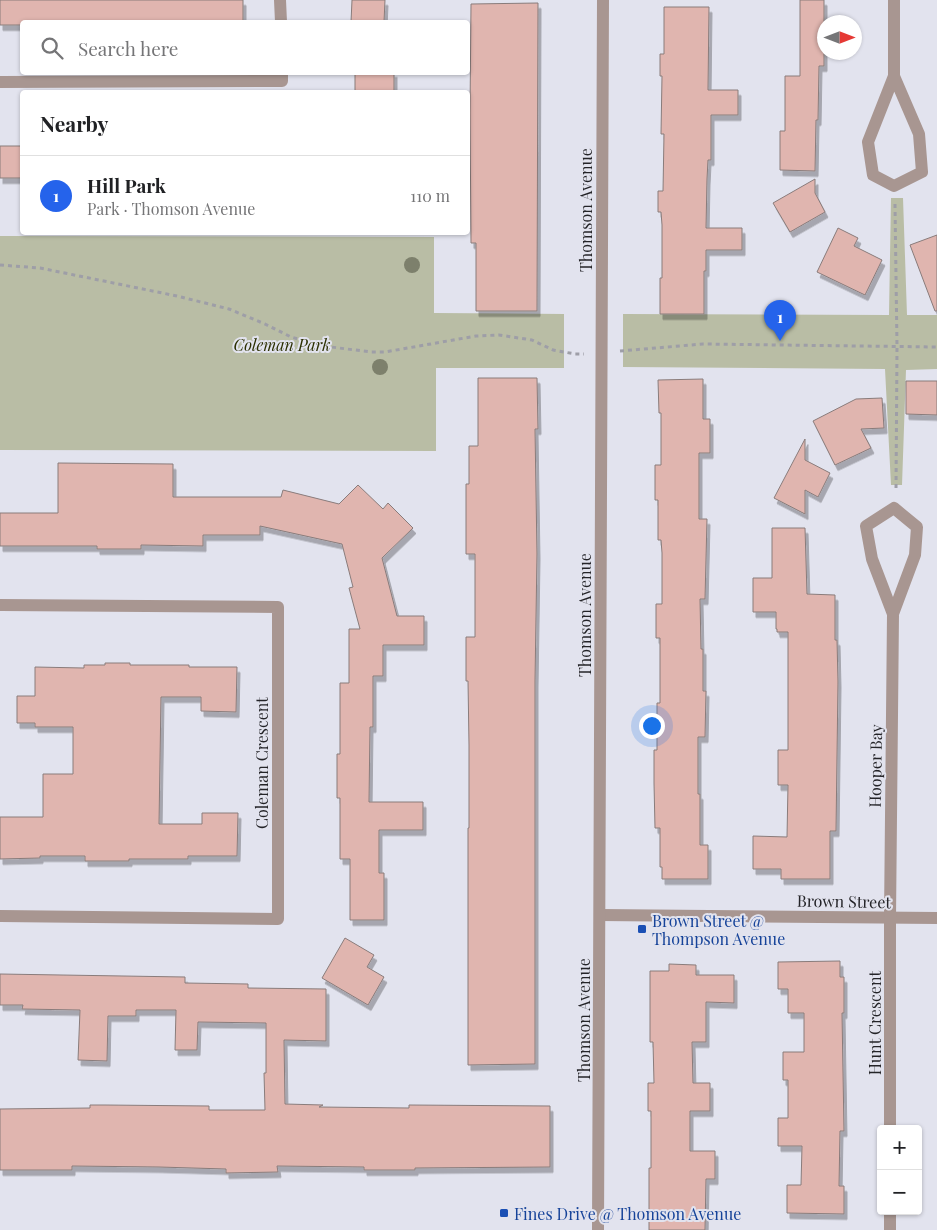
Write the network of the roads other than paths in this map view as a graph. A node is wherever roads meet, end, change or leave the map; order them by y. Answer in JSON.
{"nodes":[{"id":1,"x":280,"y":0,"type":"edge"},
{"id":2,"x":602,"y":0,"type":"edge"},
{"id":3,"x":894,"y":0,"type":"edge"},
{"id":4,"x":281,"y":20,"type":"edge"},
{"id":5,"x":282,"y":75,"type":"edge"},
{"id":6,"x":894,"y":76,"type":"junction"},
{"id":7,"x":0,"y":82,"type":"edge"},
{"id":8,"x":0,"y":605,"type":"edge"},
{"id":9,"x":893,"y":614,"type":"junction"},
{"id":10,"x":600,"y":915,"type":"junction"},
{"id":11,"x":0,"y":916,"type":"edge"},
{"id":12,"x":890,"y":918,"type":"junction"},
{"id":13,"x":937,"y":918,"type":"edge"},
{"id":14,"x":890,"y":1125,"type":"edge"},
{"id":15,"x":890,"y":1215,"type":"edge"},
{"id":16,"x":598,"y":1230,"type":"edge"},
{"id":17,"x":890,"y":1230,"type":"edge"}],
"edges":[{"from":1,"to":4,"type":"street"},
{"from":2,"to":10,"type":"street","name":"Thomson Avenue"},
{"from":3,"to":6,"type":"street"},
{"from":5,"to":7,"type":"street"},
{"from":6,"to":6,"type":"street"},
{"from":8,"to":11,"type":"street","name":"Coleman Crescent"},
{"from":9,"to":9,"type":"street","name":"Hooper Bay"},
{"from":9,"to":12,"type":"street","name":"Hooper Bay"},
{"from":10,"to":12,"type":"street","name":"Brown Street"},
{"from":10,"to":16,"type":"street","name":"Thomson Avenue"},
{"from":12,"to":13,"type":"street","name":"Brown Street"},
{"from":12,"to":14,"type":"street","name":"Hunt Crescent"},
{"from":15,"to":17,"type":"street"}]}
